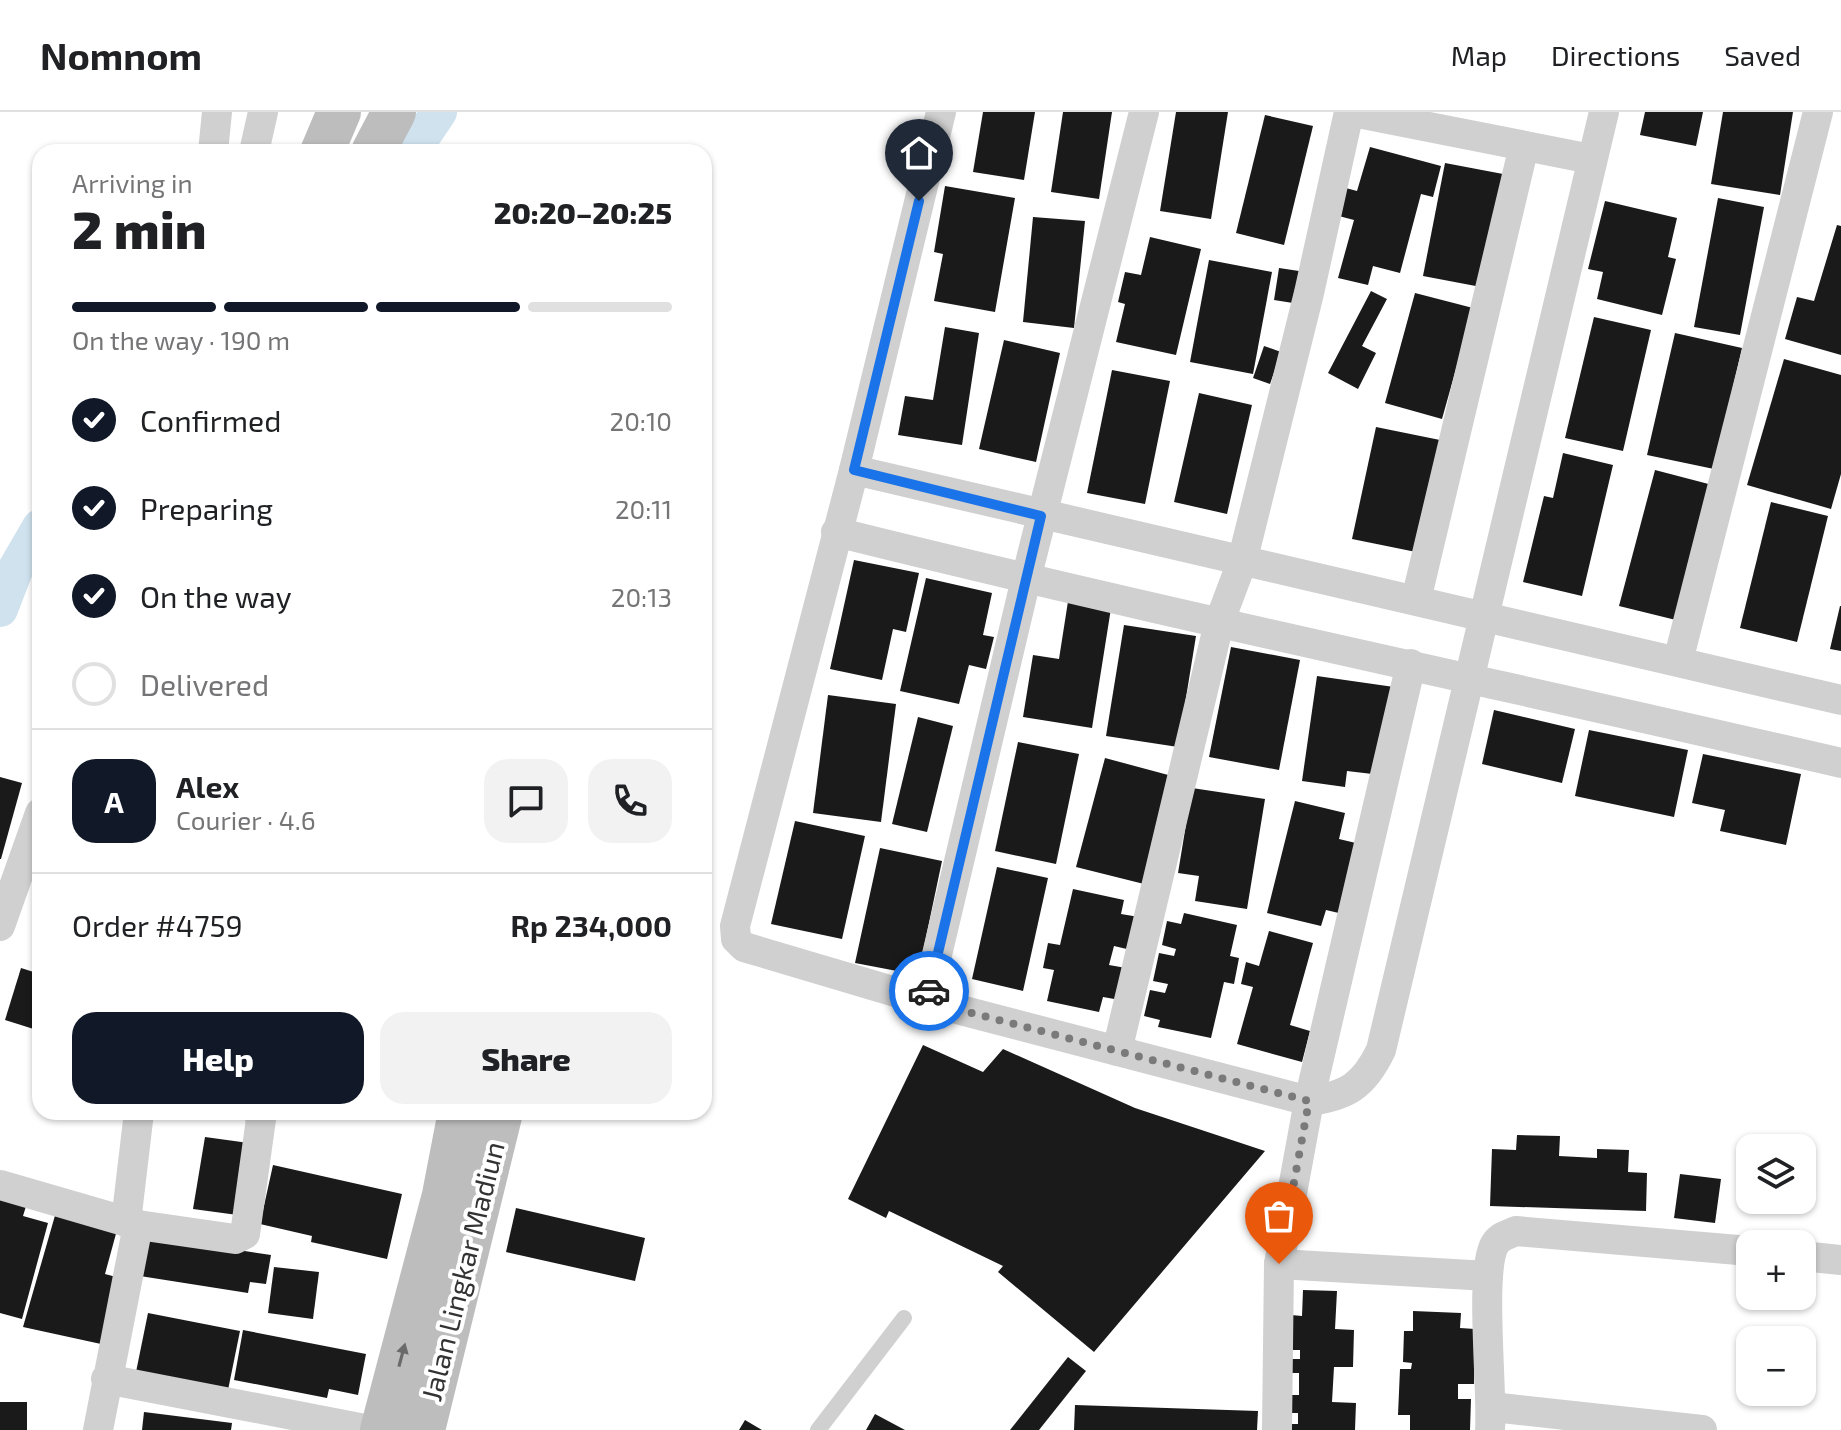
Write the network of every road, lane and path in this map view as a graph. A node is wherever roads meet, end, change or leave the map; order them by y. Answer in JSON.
{"nodes":[{"id":1,"x":217,"y":112,"type":"edge"},
{"id":2,"x":263,"y":112,"type":"edge"},
{"id":3,"x":339,"y":112,"type":"edge"},
{"id":4,"x":394,"y":112,"type":"edge"},
{"id":5,"x":941,"y":112,"type":"edge"},
{"id":6,"x":1144,"y":112,"type":"edge"},
{"id":7,"x":1351,"y":112,"type":"edge"},
{"id":8,"x":1604,"y":112,"type":"edge"},
{"id":9,"x":1818,"y":112,"type":"edge"},
{"id":10,"x":214,"y":144,"type":"edge"},
{"id":11,"x":256,"y":144,"type":"edge"},
{"id":12,"x":325,"y":144,"type":"edge"},
{"id":13,"x":377,"y":144,"type":"edge"},
{"id":14,"x":1524,"y":146,"type":"junction"},
{"id":15,"x":1591,"y":159,"type":"junction"},
{"id":16,"x":854,"y":470,"type":"junction"},
{"id":17,"x":1041,"y":516,"type":"junction"},
{"id":18,"x":836,"y":532,"type":"junction"},
{"id":19,"x":1242,"y":562,"type":"junction"},
{"id":20,"x":1026,"y":579,"type":"junction"},
{"id":21,"x":1416,"y":600,"type":"junction"},
{"id":22,"x":1482,"y":618,"type":"junction"},
{"id":23,"x":1219,"y":623,"type":"junction"},
{"id":24,"x":1678,"y":661,"type":"junction"},
{"id":25,"x":1411,"y":664,"type":"junction"},
{"id":26,"x":1468,"y":676,"type":"junction"},
{"id":27,"x":1841,"y":700,"type":"edge"},
{"id":28,"x":1841,"y":763,"type":"edge"},
{"id":29,"x":32,"y":836,"type":"edge"},
{"id":30,"x":0,"y":926,"type":"edge"},
{"id":31,"x":926,"y":1001,"type":"junction"},
{"id":32,"x":1117,"y":1051,"type":"junction"},
{"id":33,"x":1309,"y":1101,"type":"junction"},
{"id":34,"x":138,"y":1120,"type":"edge"},
{"id":35,"x":261,"y":1120,"type":"edge"},
{"id":36,"x":458,"y":1120,"type":"edge"},
{"id":37,"x":499,"y":1120,"type":"edge"},
{"id":38,"x":0,"y":1185,"type":"edge"},
{"id":39,"x":132,"y":1223,"type":"junction"},
{"id":40,"x":1736,"y":1250,"type":"edge"},
{"id":41,"x":1816,"y":1257,"type":"edge"},
{"id":42,"x":1841,"y":1260,"type":"edge"},
{"id":43,"x":1279,"y":1264,"type":"junction"},
{"id":44,"x":1488,"y":1276,"type":"junction"},
{"id":45,"x":904,"y":1318,"type":"dead end"},
{"id":46,"x":106,"y":1379,"type":"junction"},
{"id":47,"x":1491,"y":1418,"type":"edge"},
{"id":48,"x":98,"y":1430,"type":"edge"},
{"id":49,"x":370,"y":1430,"type":"edge"},
{"id":50,"x":382,"y":1430,"type":"edge"},
{"id":51,"x":423,"y":1430,"type":"edge"},
{"id":52,"x":818,"y":1430,"type":"edge"},
{"id":53,"x":1277,"y":1430,"type":"edge"},
{"id":54,"x":1702,"y":1430,"type":"edge"}],
"edges":[{"from":1,"to":10,"type":"street"},
{"from":2,"to":11,"type":"street"},
{"from":3,"to":12,"type":"main road"},
{"from":4,"to":13,"type":"main road"},
{"from":5,"to":16,"type":"street"},
{"from":6,"to":17,"type":"street"},
{"from":7,"to":14,"type":"street"},
{"from":7,"to":19,"type":"street"},
{"from":8,"to":15,"type":"street"},
{"from":9,"to":24,"type":"street"},
{"from":14,"to":15,"type":"street"},
{"from":14,"to":21,"type":"street"},
{"from":15,"to":22,"type":"street"},
{"from":16,"to":17,"type":"street"},
{"from":16,"to":18,"type":"street"},
{"from":17,"to":19,"type":"street"},
{"from":17,"to":20,"type":"street"},
{"from":18,"to":20,"type":"street"},
{"from":18,"to":31,"type":"street"},
{"from":19,"to":21,"type":"street"},
{"from":19,"to":23,"type":"street"},
{"from":20,"to":23,"type":"street"},
{"from":20,"to":31,"type":"street"},
{"from":21,"to":22,"type":"street"},
{"from":22,"to":24,"type":"street"},
{"from":22,"to":26,"type":"street"},
{"from":23,"to":25,"type":"street"},
{"from":23,"to":32,"type":"street"},
{"from":24,"to":27,"type":"street"},
{"from":25,"to":26,"type":"street"},
{"from":25,"to":33,"type":"street"},
{"from":26,"to":28,"type":"street"},
{"from":26,"to":33,"type":"street"},
{"from":29,"to":30,"type":"street"},
{"from":31,"to":32,"type":"street"},
{"from":32,"to":33,"type":"street"},
{"from":33,"to":43,"type":"street"},
{"from":34,"to":39,"type":"street"},
{"from":35,"to":39,"type":"street"},
{"from":50,"to":36,"type":"main road","name":"Jalan Lingkar Madiun","one_way":true},
{"from":37,"to":51,"type":"main road","name":"Jalan Lingkar Madiun"},
{"from":38,"to":39,"type":"street"},
{"from":39,"to":46,"type":"street"},
{"from":40,"to":44,"type":"street"},
{"from":41,"to":42,"type":"street"},
{"from":43,"to":44,"type":"street"},
{"from":43,"to":53,"type":"street"},
{"from":44,"to":47,"type":"street"},
{"from":45,"to":52,"type":"lane"},
{"from":46,"to":48,"type":"street"},
{"from":46,"to":49,"type":"street"},
{"from":47,"to":54,"type":"street"}]}
